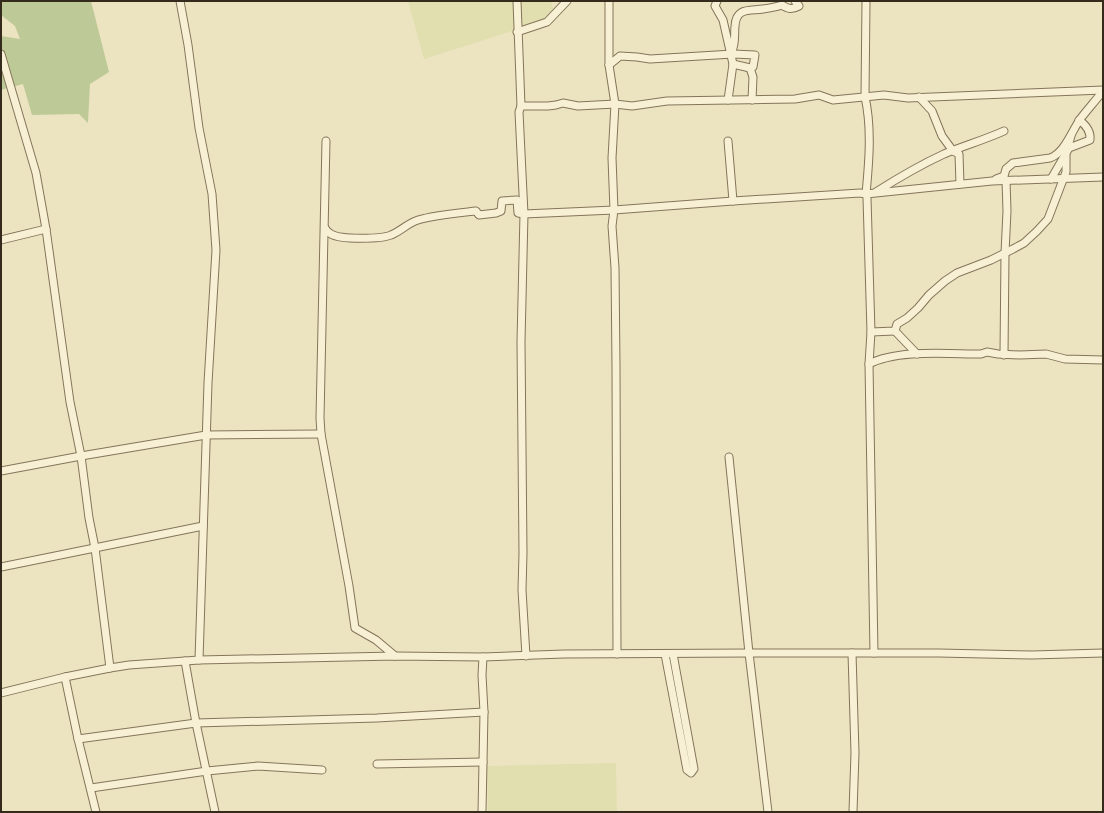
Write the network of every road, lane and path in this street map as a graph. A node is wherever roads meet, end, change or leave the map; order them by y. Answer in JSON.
{"nodes":[{"id":1,"x":180,"y":1,"type":"edge"},
{"id":2,"x":517,"y":1,"type":"edge"},
{"id":3,"x":567,"y":1,"type":"edge"},
{"id":4,"x":609,"y":1,"type":"edge"},
{"id":5,"x":717,"y":1,"type":"edge"},
{"id":6,"x":795,"y":1,"type":"edge"},
{"id":7,"x":866,"y":1,"type":"edge"},
{"id":8,"x":517,"y":32,"type":"junction"},
{"id":9,"x":1,"y":54,"type":"edge"},
{"id":10,"x":731,"y":54,"type":"junction"},
{"id":11,"x":733,"y":64,"type":"junction"},
{"id":12,"x":609,"y":65,"type":"junction"},
{"id":13,"x":750,"y":68,"type":"junction"},
{"id":14,"x":1103,"y":91,"type":"edge"},
{"id":15,"x":865,"y":97,"type":"junction"},
{"id":16,"x":919,"y":97,"type":"junction"},
{"id":17,"x":728,"y":100,"type":"junction"},
{"id":18,"x":752,"y":100,"type":"junction"},
{"id":19,"x":615,"y":104,"type":"junction"},
{"id":20,"x":521,"y":106,"type":"junction"},
{"id":21,"x":1079,"y":120,"type":"junction"},
{"id":22,"x":1004,"y":131,"type":"dead end"},
{"id":23,"x":1070,"y":136,"type":"junction"},
{"id":24,"x":326,"y":141,"type":"dead end"},
{"id":25,"x":728,"y":141,"type":"dead end"},
{"id":26,"x":953,"y":151,"type":"junction"},
{"id":27,"x":1066,"y":152,"type":"junction"},
{"id":28,"x":1103,"y":177,"type":"edge"},
{"id":29,"x":1062,"y":178,"type":"junction"},
{"id":30,"x":1051,"y":179,"type":"junction"},
{"id":31,"x":1006,"y":180,"type":"junction"},
{"id":32,"x":992,"y":181,"type":"junction"},
{"id":33,"x":960,"y":184,"type":"junction"},
{"id":34,"x":874,"y":193,"type":"junction"},
{"id":35,"x":866,"y":194,"type":"junction"},
{"id":36,"x":733,"y":201,"type":"junction"},
{"id":37,"x":614,"y":210,"type":"junction"},
{"id":38,"x":524,"y":214,"type":"junction"},
{"id":39,"x":46,"y":228,"type":"junction"},
{"id":40,"x":324,"y":228,"type":"junction"},
{"id":41,"x":1,"y":240,"type":"edge"},
{"id":42,"x":1005,"y":252,"type":"junction"},
{"id":43,"x":895,"y":331,"type":"junction"},
{"id":44,"x":871,"y":332,"type":"junction"},
{"id":45,"x":917,"y":354,"type":"junction"},
{"id":46,"x":1004,"y":355,"type":"junction"},
{"id":47,"x":1103,"y":360,"type":"edge"},
{"id":48,"x":870,"y":364,"type":"junction"},
{"id":49,"x":321,"y":434,"type":"junction"},
{"id":50,"x":206,"y":435,"type":"junction"},
{"id":51,"x":81,"y":456,"type":"junction"},
{"id":52,"x":729,"y":457,"type":"dead end"},
{"id":53,"x":1,"y":471,"type":"edge"},
{"id":54,"x":203,"y":526,"type":"junction"},
{"id":55,"x":95,"y":548,"type":"junction"},
{"id":56,"x":1,"y":567,"type":"edge"},
{"id":57,"x":749,"y":653,"type":"junction"},
{"id":58,"x":852,"y":653,"type":"junction"},
{"id":59,"x":874,"y":653,"type":"junction"},
{"id":60,"x":1103,"y":653,"type":"edge"},
{"id":61,"x":617,"y":654,"type":"junction"},
{"id":62,"x":665,"y":654,"type":"junction"},
{"id":63,"x":673,"y":654,"type":"junction"},
{"id":64,"x":395,"y":656,"type":"junction"},
{"id":65,"x":526,"y":656,"type":"junction"},
{"id":66,"x":483,"y":657,"type":"junction"},
{"id":67,"x":199,"y":660,"type":"junction"},
{"id":68,"x":185,"y":661,"type":"junction"},
{"id":69,"x":110,"y":668,"type":"junction"},
{"id":70,"x":65,"y":677,"type":"junction"},
{"id":71,"x":1,"y":693,"type":"edge"},
{"id":72,"x":484,"y":712,"type":"junction"},
{"id":73,"x":196,"y":723,"type":"junction"},
{"id":74,"x":78,"y":739,"type":"junction"},
{"id":75,"x":483,"y":762,"type":"junction"},
{"id":76,"x":377,"y":764,"type":"dead end"},
{"id":77,"x":322,"y":770,"type":"dead end"},
{"id":78,"x":207,"y":771,"type":"junction"},
{"id":79,"x":91,"y":788,"type":"junction"},
{"id":80,"x":96,"y":812,"type":"edge"},
{"id":81,"x":215,"y":812,"type":"edge"},
{"id":82,"x":482,"y":812,"type":"edge"},
{"id":83,"x":768,"y":812,"type":"edge"},
{"id":84,"x":853,"y":812,"type":"edge"}],
"edges":[{"from":1,"to":50,"type":"street"},
{"from":2,"to":8,"type":"street"},
{"from":3,"to":8,"type":"street"},
{"from":4,"to":12,"type":"street"},
{"from":5,"to":10,"type":"street"},
{"from":6,"to":10,"type":"street"},
{"from":7,"to":15,"type":"street"},
{"from":8,"to":20,"type":"street"},
{"from":9,"to":39,"type":"street"},
{"from":10,"to":11,"type":"street"},
{"from":10,"to":12,"type":"street"},
{"from":10,"to":13,"type":"street"},
{"from":11,"to":13,"type":"street"},
{"from":11,"to":17,"type":"street"},
{"from":12,"to":19,"type":"street"},
{"from":13,"to":18,"type":"street"},
{"from":14,"to":16,"type":"street"},
{"from":14,"to":21,"type":"street"},
{"from":15,"to":16,"type":"street"},
{"from":15,"to":18,"type":"street"},
{"from":15,"to":35,"type":"street"},
{"from":16,"to":26,"type":"street"},
{"from":17,"to":18,"type":"street"},
{"from":17,"to":19,"type":"street"},
{"from":19,"to":20,"type":"street"},
{"from":19,"to":37,"type":"street"},
{"from":20,"to":38,"type":"street"},
{"from":21,"to":23,"type":"street"},
{"from":21,"to":27,"type":"street"},
{"from":22,"to":26,"type":"street"},
{"from":23,"to":27,"type":"street"},
{"from":23,"to":32,"type":"street"},
{"from":24,"to":40,"type":"street"},
{"from":25,"to":36,"type":"street"},
{"from":26,"to":33,"type":"street"},
{"from":26,"to":34,"type":"street"},
{"from":27,"to":29,"type":"street"},
{"from":27,"to":30,"type":"street"},
{"from":28,"to":29,"type":"street"},
{"from":29,"to":30,"type":"street"},
{"from":29,"to":42,"type":"street"},
{"from":30,"to":31,"type":"street"},
{"from":31,"to":32,"type":"street"},
{"from":31,"to":42,"type":"street"},
{"from":32,"to":33,"type":"street"},
{"from":33,"to":34,"type":"street"},
{"from":34,"to":35,"type":"street"},
{"from":35,"to":36,"type":"street"},
{"from":35,"to":44,"type":"street"},
{"from":36,"to":37,"type":"street"},
{"from":37,"to":38,"type":"street"},
{"from":37,"to":61,"type":"street"},
{"from":38,"to":40,"type":"street"},
{"from":38,"to":65,"type":"street"},
{"from":39,"to":41,"type":"street"},
{"from":39,"to":51,"type":"street"},
{"from":40,"to":49,"type":"street"},
{"from":42,"to":43,"type":"street"},
{"from":42,"to":46,"type":"street"},
{"from":43,"to":44,"type":"street"},
{"from":43,"to":45,"type":"street"},
{"from":44,"to":48,"type":"street"},
{"from":45,"to":46,"type":"street"},
{"from":45,"to":48,"type":"street"},
{"from":46,"to":47,"type":"street"},
{"from":48,"to":59,"type":"street"},
{"from":49,"to":50,"type":"street"},
{"from":49,"to":64,"type":"street"},
{"from":50,"to":51,"type":"street"},
{"from":50,"to":54,"type":"street"},
{"from":51,"to":53,"type":"street"},
{"from":51,"to":55,"type":"street"},
{"from":52,"to":57,"type":"street"},
{"from":54,"to":55,"type":"street"},
{"from":54,"to":67,"type":"street"},
{"from":55,"to":56,"type":"street"},
{"from":55,"to":69,"type":"street"},
{"from":57,"to":58,"type":"street"},
{"from":57,"to":63,"type":"street"},
{"from":57,"to":83,"type":"street"},
{"from":58,"to":59,"type":"street"},
{"from":58,"to":84,"type":"street"},
{"from":59,"to":60,"type":"street"},
{"from":61,"to":62,"type":"street"},
{"from":61,"to":65,"type":"street"},
{"from":62,"to":63,"type":"street"},
{"from":62,"to":63,"type":"street"},
{"from":64,"to":66,"type":"street"},
{"from":64,"to":67,"type":"street"},
{"from":65,"to":66,"type":"street"},
{"from":66,"to":72,"type":"street"},
{"from":67,"to":68,"type":"street"},
{"from":68,"to":69,"type":"street"},
{"from":68,"to":73,"type":"street"},
{"from":69,"to":70,"type":"street"},
{"from":70,"to":71,"type":"street"},
{"from":70,"to":74,"type":"street"},
{"from":72,"to":73,"type":"street"},
{"from":72,"to":75,"type":"street"},
{"from":73,"to":74,"type":"street"},
{"from":73,"to":78,"type":"street"},
{"from":74,"to":79,"type":"street"},
{"from":75,"to":76,"type":"street"},
{"from":75,"to":82,"type":"street"},
{"from":77,"to":78,"type":"street"},
{"from":78,"to":79,"type":"street"},
{"from":78,"to":81,"type":"street"},
{"from":79,"to":80,"type":"street"}]}
